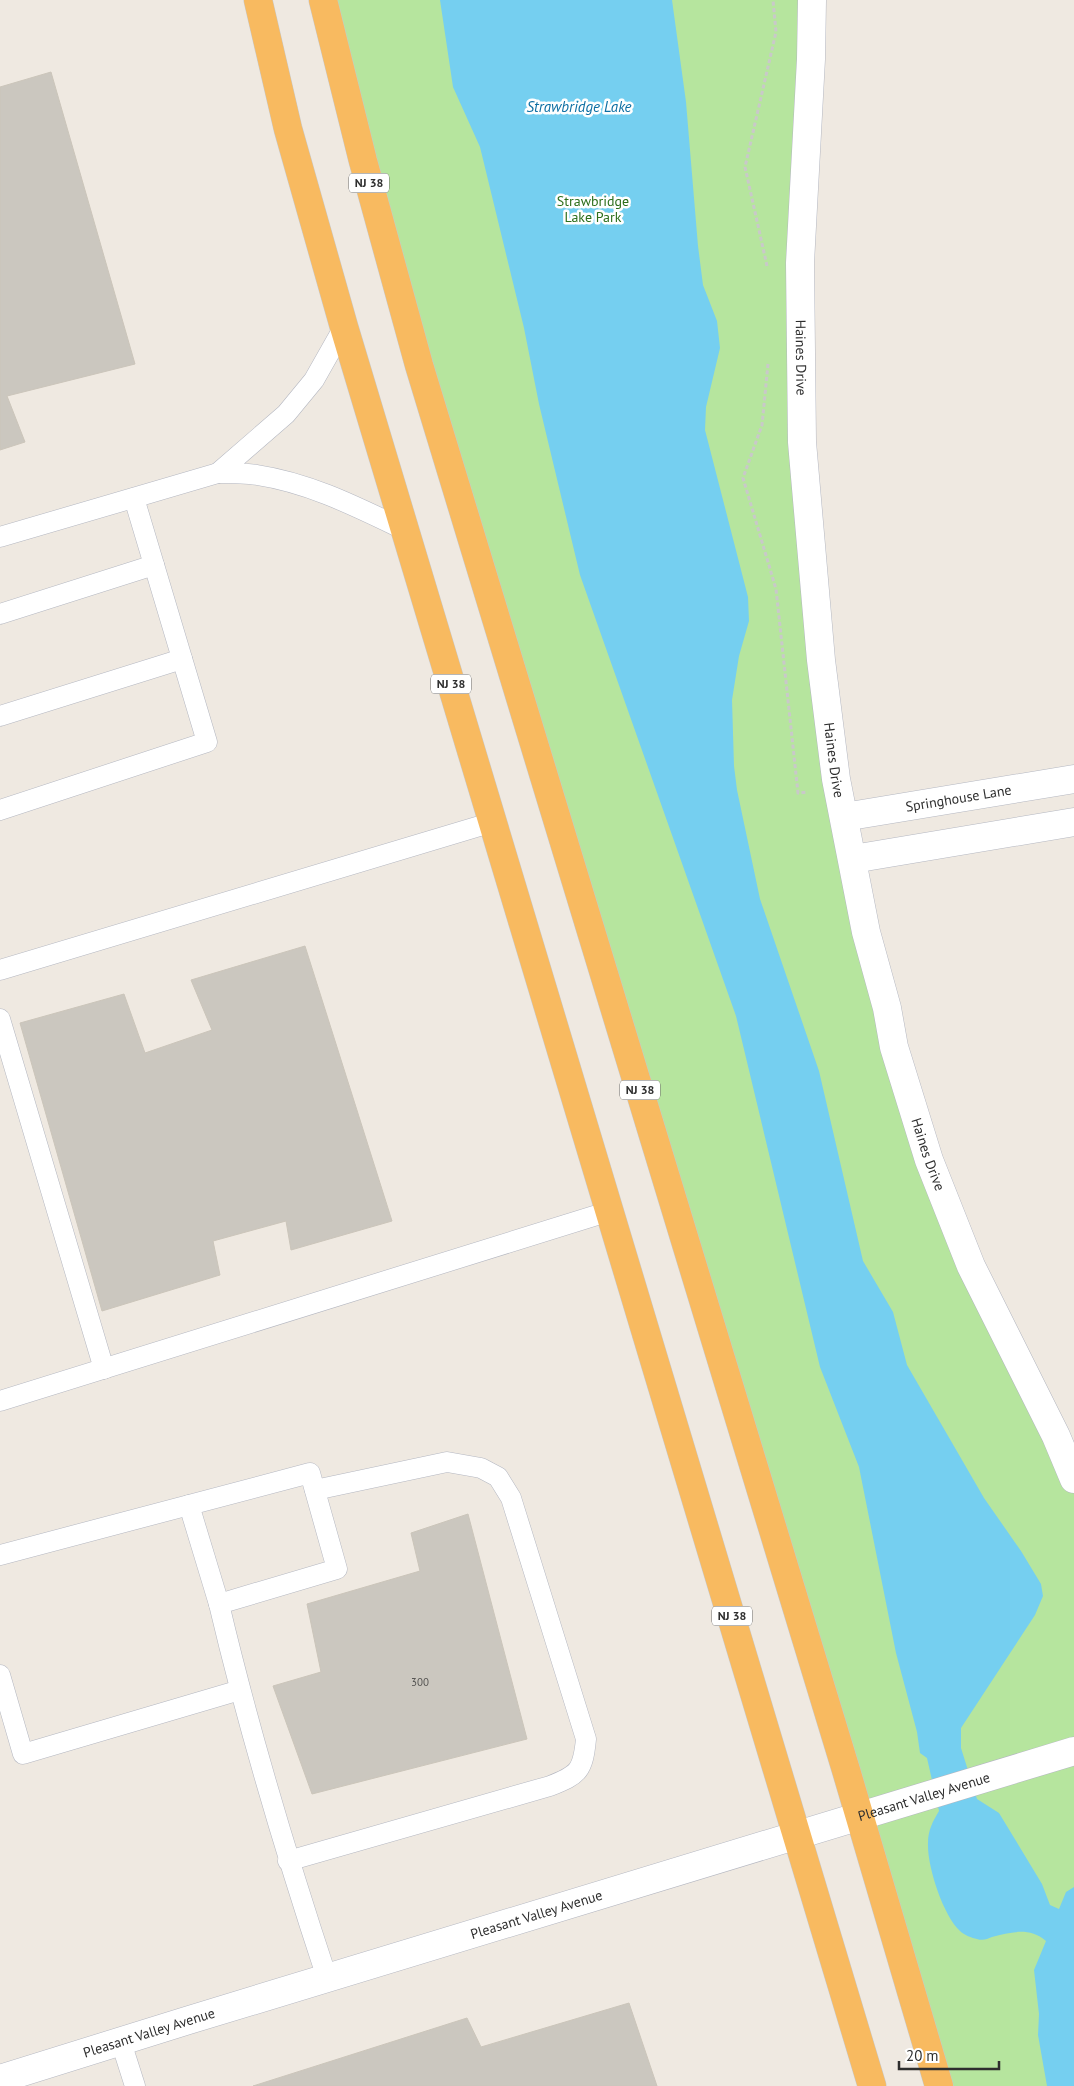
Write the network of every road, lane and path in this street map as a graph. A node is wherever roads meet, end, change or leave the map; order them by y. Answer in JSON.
{"nodes":[{"id":1,"x":258,"y":0,"type":"edge"},
{"id":2,"x":323,"y":0,"type":"edge"},
{"id":3,"x":812,"y":0,"type":"edge"},
{"id":4,"x":344,"y":327,"type":"junction"},
{"id":5,"x":218,"y":473,"type":"junction"},
{"id":6,"x":134,"y":498,"type":"junction"},
{"id":7,"x":405,"y":530,"type":"junction"},
{"id":8,"x":0,"y":538,"type":"edge"},
{"id":9,"x":154,"y":565,"type":"junction"},
{"id":10,"x":0,"y":614,"type":"edge"},
{"id":11,"x":182,"y":659,"type":"junction"},
{"id":12,"x":0,"y":716,"type":"edge"},
{"id":13,"x":1074,"y":779,"type":"edge"},
{"id":14,"x":0,"y":810,"type":"edge"},
{"id":15,"x":844,"y":817,"type":"junction"},
{"id":16,"x":493,"y":822,"type":"junction"},
{"id":17,"x":1074,"y":822,"type":"edge"},
{"id":18,"x":853,"y":859,"type":"junction"},
{"id":19,"x":0,"y":970,"type":"edge"},
{"id":20,"x":0,"y":1019,"type":"edge"},
{"id":21,"x":610,"y":1211,"type":"junction"},
{"id":22,"x":104,"y":1369,"type":"junction"},
{"id":23,"x":0,"y":1401,"type":"edge"},
{"id":24,"x":1074,"y":1478,"type":"edge"},
{"id":25,"x":315,"y":1490,"type":"junction"},
{"id":26,"x":188,"y":1505,"type":"junction"},
{"id":27,"x":0,"y":1555,"type":"edge"},
{"id":28,"x":218,"y":1604,"type":"junction"},
{"id":29,"x":0,"y":1675,"type":"edge"},
{"id":30,"x":240,"y":1690,"type":"junction"},
{"id":31,"x":1074,"y":1751,"type":"edge"},
{"id":32,"x":859,"y":1816,"type":"junction"},
{"id":33,"x":797,"y":1836,"type":"junction"},
{"id":34,"x":288,"y":1861,"type":"junction"},
{"id":35,"x":327,"y":1978,"type":"junction"},
{"id":36,"x":121,"y":2042,"type":"junction"},
{"id":37,"x":0,"y":2079,"type":"edge"},
{"id":38,"x":135,"y":2086,"type":"edge"},
{"id":39,"x":872,"y":2086,"type":"edge"},
{"id":40,"x":939,"y":2086,"type":"edge"}],
"edges":[{"from":1,"to":4,"type":"highway","number":"NJ 38"},
{"from":2,"to":32,"type":"highway","number":"NJ 38"},
{"from":3,"to":15,"type":"street","name":"Haines Drive"},
{"from":4,"to":5,"type":"lane"},
{"from":4,"to":7,"type":"highway","number":"NJ 38"},
{"from":5,"to":6,"type":"lane"},
{"from":5,"to":7,"type":"lane"},
{"from":6,"to":8,"type":"lane"},
{"from":6,"to":9,"type":"lane"},
{"from":7,"to":16,"type":"highway","number":"NJ 38"},
{"from":9,"to":10,"type":"lane"},
{"from":9,"to":11,"type":"lane"},
{"from":11,"to":12,"type":"lane"},
{"from":11,"to":14,"type":"lane"},
{"from":13,"to":15,"type":"street","name":"Springhouse Lane"},
{"from":15,"to":18,"type":"street","name":"Haines Drive"},
{"from":16,"to":19,"type":"lane"},
{"from":16,"to":21,"type":"highway","number":"NJ 38"},
{"from":17,"to":18,"type":"street"},
{"from":18,"to":24,"type":"street","name":"Haines Drive"},
{"from":20,"to":22,"type":"lane"},
{"from":21,"to":22,"type":"lane"},
{"from":21,"to":33,"type":"highway","number":"NJ 38"},
{"from":22,"to":23,"type":"lane"},
{"from":25,"to":26,"type":"lane"},
{"from":25,"to":28,"type":"lane"},
{"from":25,"to":34,"type":"lane"},
{"from":26,"to":27,"type":"lane"},
{"from":26,"to":28,"type":"lane"},
{"from":28,"to":30,"type":"lane"},
{"from":29,"to":30,"type":"lane"},
{"from":30,"to":34,"type":"lane"},
{"from":31,"to":32,"type":"street","name":"Pleasant Valley Avenue"},
{"from":32,"to":33,"type":"street","name":"Pleasant Valley Avenue"},
{"from":32,"to":40,"type":"highway","number":"NJ 38"},
{"from":33,"to":35,"type":"street","name":"Pleasant Valley Avenue"},
{"from":33,"to":39,"type":"highway","number":"NJ 38"},
{"from":34,"to":35,"type":"lane"},
{"from":35,"to":36,"type":"street","name":"Pleasant Valley Avenue"},
{"from":36,"to":37,"type":"street","name":"Pleasant Valley Avenue"},
{"from":36,"to":38,"type":"lane"}]}
